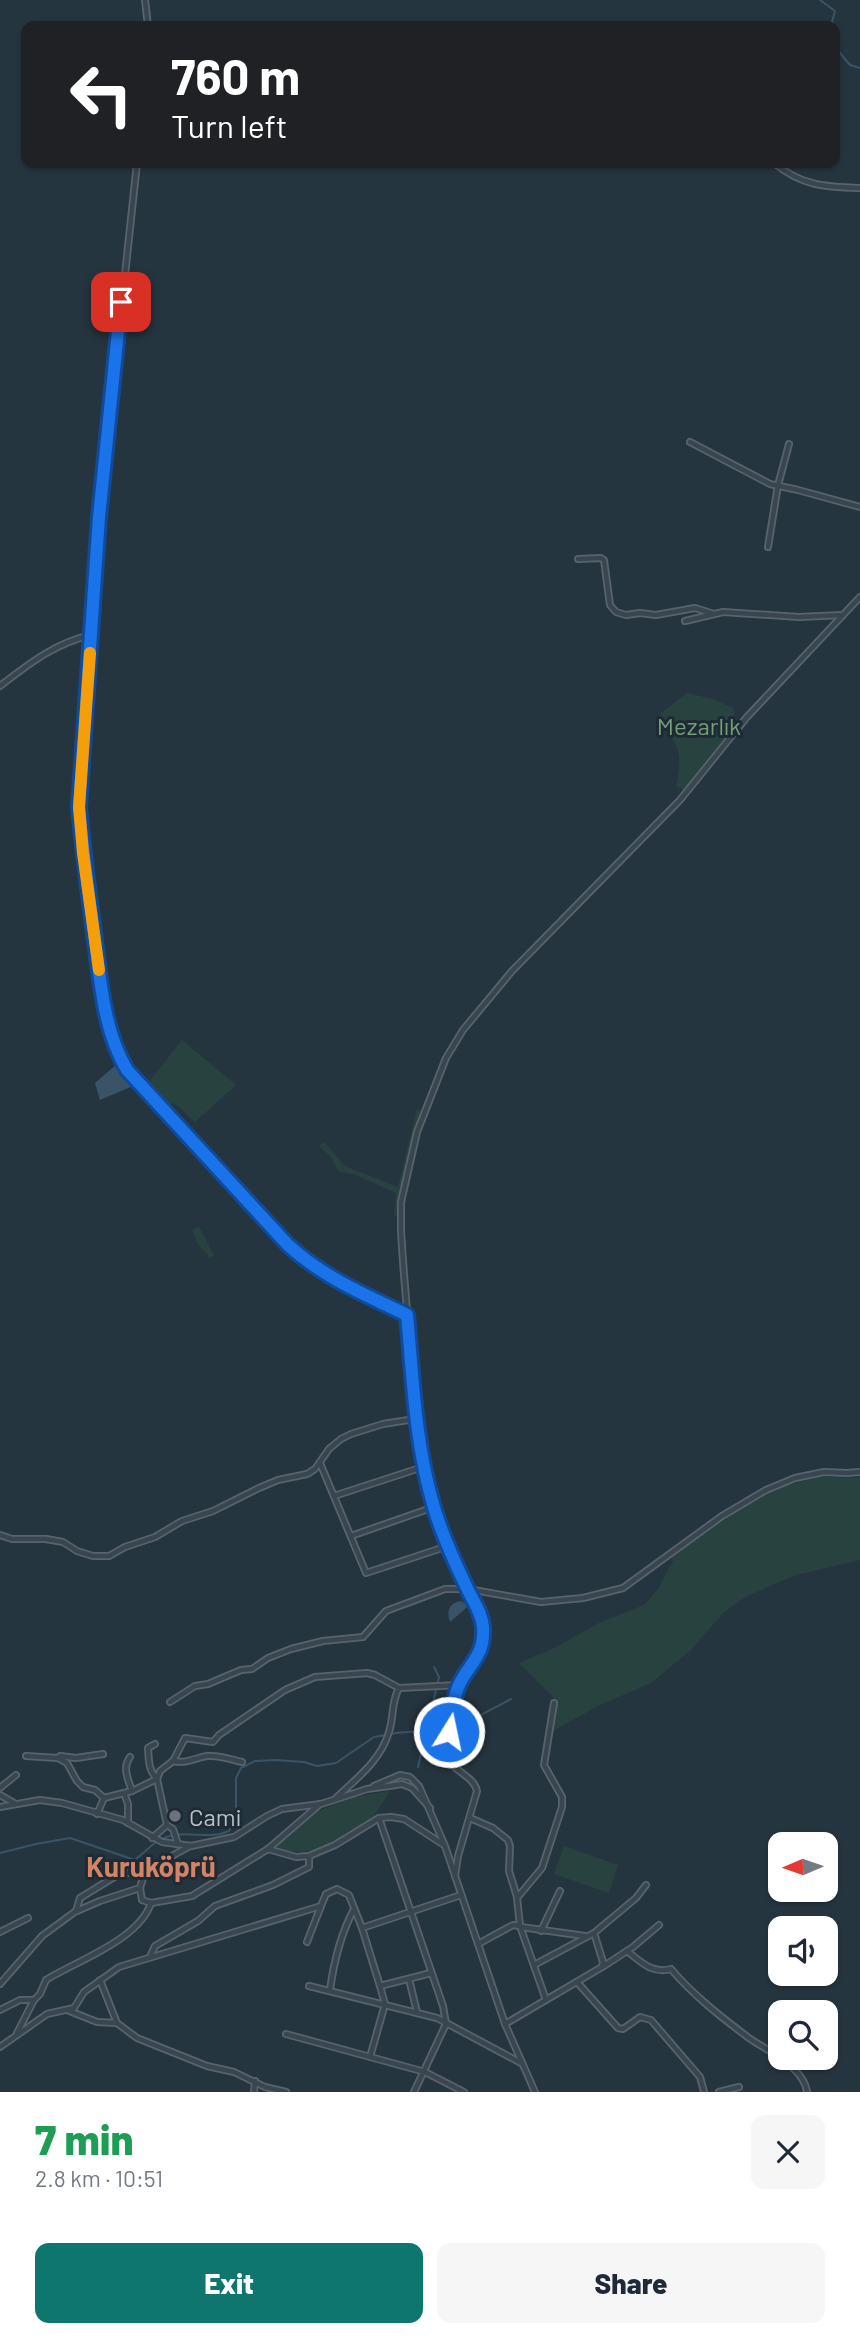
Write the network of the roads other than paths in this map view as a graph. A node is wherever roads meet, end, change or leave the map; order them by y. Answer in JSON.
{"nodes":[{"id":1,"x":145,"y":0,"type":"edge"},
{"id":2,"x":147,"y":21,"type":"edge"},
{"id":3,"x":136,"y":168,"type":"edge"},
{"id":4,"x":780,"y":168,"type":"edge"},
{"id":5,"x":860,"y":188,"type":"edge"},
{"id":6,"x":690,"y":442,"type":"dead end"},
{"id":7,"x":789,"y":444,"type":"dead end"},
{"id":8,"x":778,"y":485,"type":"junction"},
{"id":9,"x":860,"y":507,"type":"edge"},
{"id":10,"x":768,"y":547,"type":"dead end"},
{"id":11,"x":578,"y":559,"type":"dead end"},
{"id":12,"x":860,"y":597,"type":"edge"},
{"id":13,"x":714,"y":614,"type":"junction"},
{"id":14,"x":843,"y":615,"type":"junction"},
{"id":15,"x":685,"y":621,"type":"dead end"},
{"id":16,"x":91,"y":635,"type":"junction"},
{"id":17,"x":0,"y":685,"type":"edge"},
{"id":18,"x":407,"y":1315,"type":"junction"},
{"id":19,"x":415,"y":1419,"type":"junction"},
{"id":20,"x":320,"y":1462,"type":"junction"},
{"id":21,"x":423,"y":1467,"type":"junction"},
{"id":22,"x":860,"y":1472,"type":"edge"},
{"id":23,"x":334,"y":1496,"type":"junction"},
{"id":24,"x":433,"y":1507,"type":"junction"},
{"id":25,"x":0,"y":1535,"type":"edge"},
{"id":26,"x":351,"y":1536,"type":"junction"},
{"id":27,"x":448,"y":1546,"type":"junction"},
{"id":28,"x":468,"y":1589,"type":"junction"},
{"id":29,"x":459,"y":1685,"type":"junction"},
{"id":30,"x":399,"y":1688,"type":"junction"},
{"id":31,"x":170,"y":1702,"type":"dead end"},
{"id":32,"x":554,"y":1703,"type":"dead end"},
{"id":33,"x":155,"y":1744,"type":"dead end"},
{"id":34,"x":103,"y":1754,"type":"dead end"},
{"id":35,"x":26,"y":1756,"type":"dead end"},
{"id":36,"x":130,"y":1757,"type":"dead end"},
{"id":37,"x":58,"y":1758,"type":"junction"},
{"id":38,"x":173,"y":1761,"type":"junction"},
{"id":39,"x":242,"y":1762,"type":"dead end"},
{"id":40,"x":16,"y":1775,"type":"dead end"},
{"id":41,"x":157,"y":1779,"type":"junction"},
{"id":42,"x":0,"y":1787,"type":"edge"},
{"id":43,"x":367,"y":1790,"type":"junction"},
{"id":44,"x":132,"y":1791,"type":"junction"},
{"id":45,"x":124,"y":1793,"type":"junction"},
{"id":46,"x":0,"y":1795,"type":"edge"},
{"id":47,"x":104,"y":1798,"type":"junction"},
{"id":48,"x":336,"y":1798,"type":"junction"},
{"id":49,"x":14,"y":1804,"type":"junction"},
{"id":50,"x":321,"y":1804,"type":"junction"},
{"id":51,"x":0,"y":1807,"type":"edge"},
{"id":52,"x":430,"y":1808,"type":"junction"},
{"id":53,"x":97,"y":1814,"type":"junction"},
{"id":54,"x":379,"y":1818,"type":"junction"},
{"id":55,"x":470,"y":1818,"type":"junction"},
{"id":56,"x":128,"y":1824,"type":"junction"},
{"id":57,"x":167,"y":1825,"type":"junction"},
{"id":58,"x":152,"y":1838,"type":"junction"},
{"id":59,"x":177,"y":1841,"type":"junction"},
{"id":60,"x":191,"y":1846,"type":"junction"},
{"id":61,"x":445,"y":1846,"type":"junction"},
{"id":62,"x":268,"y":1849,"type":"junction"},
{"id":63,"x":309,"y":1856,"type":"junction"},
{"id":64,"x":145,"y":1871,"type":"junction"},
{"id":65,"x":455,"y":1876,"type":"junction"},
{"id":66,"x":646,"y":1885,"type":"dead end"},
{"id":67,"x":140,"y":1888,"type":"junction"},
{"id":68,"x":560,"y":1891,"type":"dead end"},
{"id":69,"x":461,"y":1895,"type":"junction"},
{"id":70,"x":517,"y":1898,"type":"junction"},
{"id":71,"x":151,"y":1903,"type":"junction"},
{"id":72,"x":321,"y":1906,"type":"junction"},
{"id":73,"x":355,"y":1909,"type":"junction"},
{"id":74,"x":76,"y":1911,"type":"junction"},
{"id":75,"x":410,"y":1911,"type":"junction"},
{"id":76,"x":28,"y":1919,"type":"dead end"},
{"id":77,"x":659,"y":1925,"type":"dead end"},
{"id":78,"x":520,"y":1926,"type":"junction"},
{"id":79,"x":362,"y":1928,"type":"junction"},
{"id":80,"x":540,"y":1931,"type":"junction"},
{"id":81,"x":0,"y":1932,"type":"edge"},
{"id":82,"x":594,"y":1933,"type":"junction"},
{"id":83,"x":587,"y":1936,"type":"junction"},
{"id":84,"x":307,"y":1942,"type":"dead end"},
{"id":85,"x":478,"y":1944,"type":"junction"},
{"id":86,"x":627,"y":1951,"type":"junction"},
{"id":87,"x":150,"y":1958,"type":"junction"},
{"id":88,"x":534,"y":1965,"type":"junction"},
{"id":89,"x":603,"y":1966,"type":"junction"},
{"id":90,"x":431,"y":1973,"type":"junction"},
{"id":91,"x":409,"y":1979,"type":"junction"},
{"id":92,"x":100,"y":1980,"type":"junction"},
{"id":93,"x":577,"y":1982,"type":"junction"},
{"id":94,"x":0,"y":1984,"type":"edge"},
{"id":95,"x":309,"y":1986,"type":"dead end"},
{"id":96,"x":380,"y":1986,"type":"junction"},
{"id":97,"x":330,"y":1990,"type":"junction"},
{"id":98,"x":34,"y":2000,"type":"junction"},
{"id":99,"x":546,"y":2000,"type":"junction"},
{"id":100,"x":385,"y":2004,"type":"junction"},
{"id":101,"x":0,"y":2010,"type":"edge"},
{"id":102,"x":67,"y":2010,"type":"junction"},
{"id":103,"x":418,"y":2012,"type":"junction"},
{"id":104,"x":117,"y":2023,"type":"junction"},
{"id":105,"x":446,"y":2024,"type":"junction"},
{"id":106,"x":505,"y":2024,"type":"junction"},
{"id":107,"x":17,"y":2033,"type":"junction"},
{"id":108,"x":286,"y":2034,"type":"dead end"},
{"id":109,"x":0,"y":2047,"type":"edge"},
{"id":110,"x":370,"y":2057,"type":"junction"},
{"id":111,"x":522,"y":2063,"type":"junction"},
{"id":112,"x":425,"y":2072,"type":"junction"},
{"id":113,"x":255,"y":2081,"type":"junction"},
{"id":114,"x":738,"y":2087,"type":"dead end"},
{"id":115,"x":254,"y":2092,"type":"edge"},
{"id":116,"x":286,"y":2092,"type":"edge"},
{"id":117,"x":414,"y":2092,"type":"edge"},
{"id":118,"x":464,"y":2092,"type":"edge"},
{"id":119,"x":536,"y":2092,"type":"edge"},
{"id":120,"x":705,"y":2092,"type":"edge"},
{"id":121,"x":719,"y":2092,"type":"edge"},
{"id":122,"x":807,"y":2092,"type":"edge"}],
"edges":[{"from":1,"to":2,"type":"street"},
{"from":3,"to":16,"type":"street"},
{"from":4,"to":5,"type":"street"},
{"from":6,"to":8,"type":"street"},
{"from":7,"to":8,"type":"street"},
{"from":8,"to":9,"type":"street"},
{"from":8,"to":10,"type":"street"},
{"from":11,"to":13,"type":"street"},
{"from":12,"to":14,"type":"street"},
{"from":13,"to":14,"type":"street"},
{"from":13,"to":15,"type":"street"},
{"from":14,"to":18,"type":"street"},
{"from":16,"to":17,"type":"street"},
{"from":16,"to":18,"type":"street"},
{"from":18,"to":19,"type":"street"},
{"from":19,"to":20,"type":"street"},
{"from":19,"to":21,"type":"street"},
{"from":20,"to":23,"type":"street"},
{"from":20,"to":25,"type":"street"},
{"from":21,"to":23,"type":"street"},
{"from":21,"to":24,"type":"street"},
{"from":22,"to":28,"type":"street"},
{"from":23,"to":26,"type":"street"},
{"from":24,"to":26,"type":"street"},
{"from":24,"to":27,"type":"street"},
{"from":26,"to":27,"type":"street"},
{"from":27,"to":28,"type":"street"},
{"from":28,"to":29,"type":"street"},
{"from":28,"to":31,"type":"street"},
{"from":29,"to":30,"type":"street"},
{"from":29,"to":55,"type":"street"},
{"from":30,"to":38,"type":"street"},
{"from":30,"to":48,"type":"street"},
{"from":32,"to":70,"type":"street"},
{"from":33,"to":41,"type":"street"},
{"from":34,"to":37,"type":"street"},
{"from":35,"to":37,"type":"street"},
{"from":36,"to":44,"type":"street"},
{"from":37,"to":47,"type":"street"},
{"from":38,"to":39,"type":"street"},
{"from":38,"to":41,"type":"street"},
{"from":40,"to":42,"type":"street"},
{"from":41,"to":44,"type":"street"},
{"from":41,"to":57,"type":"street"},
{"from":43,"to":48,"type":"street"},
{"from":43,"to":52,"type":"street"},
{"from":43,"to":52,"type":"street"},
{"from":44,"to":45,"type":"street"},
{"from":45,"to":47,"type":"street"},
{"from":45,"to":56,"type":"street"},
{"from":46,"to":49,"type":"street"},
{"from":47,"to":53,"type":"street"},
{"from":48,"to":50,"type":"street"},
{"from":49,"to":51,"type":"street"},
{"from":49,"to":53,"type":"street"},
{"from":50,"to":60,"type":"street"},
{"from":50,"to":62,"type":"street"},
{"from":52,"to":61,"type":"street"},
{"from":53,"to":56,"type":"street"},
{"from":54,"to":61,"type":"street"},
{"from":54,"to":63,"type":"street"},
{"from":54,"to":75,"type":"street"},
{"from":55,"to":65,"type":"street"},
{"from":55,"to":70,"type":"street"},
{"from":56,"to":58,"type":"street"},
{"from":57,"to":58,"type":"street"},
{"from":57,"to":59,"type":"street"},
{"from":58,"to":59,"type":"street"},
{"from":59,"to":60,"type":"street"},
{"from":60,"to":64,"type":"street"},
{"from":61,"to":65,"type":"street"},
{"from":62,"to":63,"type":"street"},
{"from":62,"to":71,"type":"street"},
{"from":63,"to":87,"type":"street"},
{"from":64,"to":67,"type":"street"},
{"from":64,"to":74,"type":"street"},
{"from":65,"to":69,"type":"street"},
{"from":66,"to":82,"type":"street"},
{"from":67,"to":71,"type":"street"},
{"from":67,"to":74,"type":"street"},
{"from":68,"to":80,"type":"street"},
{"from":69,"to":75,"type":"street"},
{"from":69,"to":85,"type":"street"},
{"from":70,"to":78,"type":"street"},
{"from":71,"to":98,"type":"street"},
{"from":72,"to":73,"type":"street"},
{"from":72,"to":84,"type":"street"},
{"from":72,"to":87,"type":"street"},
{"from":73,"to":79,"type":"street"},
{"from":73,"to":97,"type":"street"},
{"from":74,"to":94,"type":"street"},
{"from":75,"to":79,"type":"street"},
{"from":75,"to":90,"type":"street"},
{"from":76,"to":81,"type":"street"},
{"from":77,"to":86,"type":"street"},
{"from":78,"to":80,"type":"street"},
{"from":78,"to":85,"type":"street"},
{"from":78,"to":88,"type":"street"},
{"from":79,"to":96,"type":"street"},
{"from":80,"to":83,"type":"street"},
{"from":82,"to":83,"type":"street"},
{"from":82,"to":89,"type":"street"},
{"from":83,"to":88,"type":"street"},
{"from":85,"to":106,"type":"street"},
{"from":86,"to":89,"type":"street"},
{"from":86,"to":122,"type":"street"},
{"from":87,"to":92,"type":"street"},
{"from":88,"to":99,"type":"street"},
{"from":89,"to":93,"type":"street"},
{"from":90,"to":91,"type":"street"},
{"from":90,"to":105,"type":"street"},
{"from":91,"to":96,"type":"street"},
{"from":91,"to":103,"type":"street"},
{"from":92,"to":102,"type":"street"},
{"from":92,"to":104,"type":"street"},
{"from":93,"to":99,"type":"street"},
{"from":93,"to":120,"type":"street"},
{"from":95,"to":97,"type":"street"},
{"from":96,"to":100,"type":"street"},
{"from":97,"to":100,"type":"street"},
{"from":98,"to":101,"type":"street"},
{"from":98,"to":107,"type":"street"},
{"from":99,"to":106,"type":"street"},
{"from":100,"to":103,"type":"street"},
{"from":100,"to":110,"type":"street"},
{"from":102,"to":104,"type":"street"},
{"from":102,"to":107,"type":"street"},
{"from":103,"to":105,"type":"street"},
{"from":104,"to":113,"type":"street"},
{"from":105,"to":111,"type":"street"},
{"from":105,"to":112,"type":"street"},
{"from":106,"to":111,"type":"street"},
{"from":107,"to":109,"type":"street"},
{"from":108,"to":110,"type":"street"},
{"from":110,"to":112,"type":"street"},
{"from":111,"to":119,"type":"street"},
{"from":112,"to":117,"type":"street"},
{"from":112,"to":118,"type":"street"},
{"from":113,"to":115,"type":"street"},
{"from":113,"to":116,"type":"street"},
{"from":114,"to":121,"type":"street"}]}
